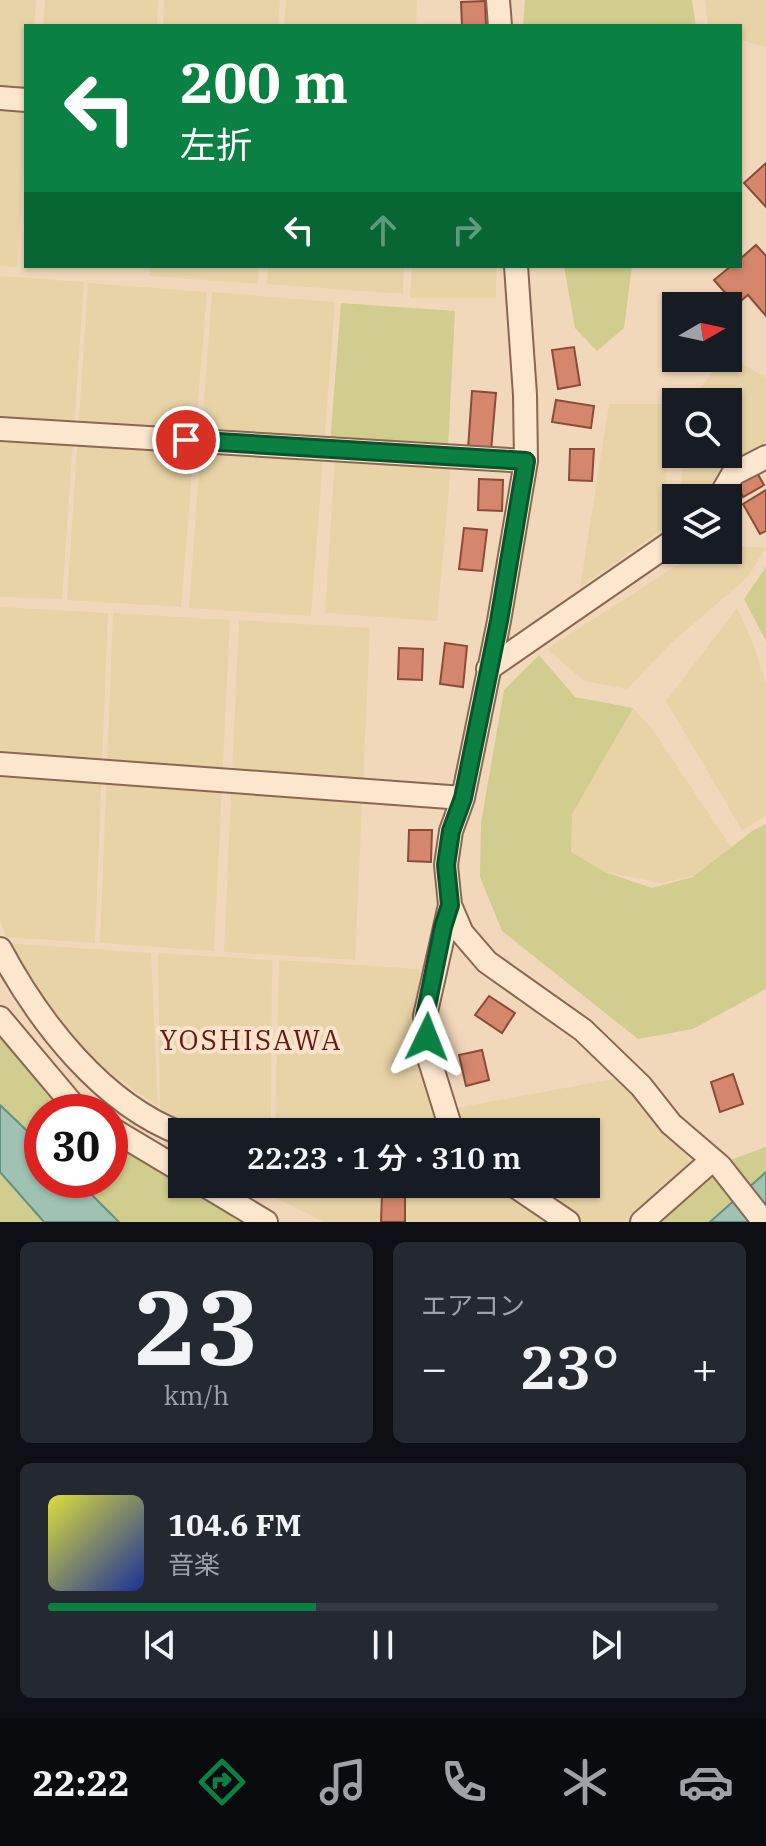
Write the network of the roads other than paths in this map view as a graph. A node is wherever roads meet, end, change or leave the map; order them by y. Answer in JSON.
{"nodes":[{"id":1,"x":498,"y":0,"type":"edge"},
{"id":2,"x":500,"y":24,"type":"edge"},
{"id":3,"x":0,"y":98,"type":"edge"},
{"id":4,"x":24,"y":100,"type":"edge"},
{"id":5,"x":516,"y":268,"type":"edge"},
{"id":6,"x":0,"y":429,"type":"edge"},
{"id":7,"x":766,"y":457,"type":"edge"},
{"id":8,"x":526,"y":461,"type":"junction"},
{"id":9,"x":727,"y":484,"type":"edge"},
{"id":10,"x":662,"y":549,"type":"edge"},
{"id":11,"x":488,"y":669,"type":"junction"},
{"id":12,"x":0,"y":764,"type":"edge"},
{"id":13,"x":463,"y":798,"type":"junction"},
{"id":14,"x":450,"y":905,"type":"junction"},
{"id":15,"x":0,"y":949,"type":"edge"},
{"id":16,"x":0,"y":1018,"type":"edge"},
{"id":17,"x":64,"y":1094,"type":"edge"},
{"id":18,"x":448,"y":1118,"type":"edge"},
{"id":19,"x":168,"y":1127,"type":"edge"},
{"id":20,"x":128,"y":1139,"type":"edge"},
{"id":21,"x":168,"y":1163,"type":"edge"},
{"id":22,"x":716,"y":1163,"type":"junction"},
{"id":23,"x":226,"y":1198,"type":"edge"},
{"id":24,"x":533,"y":1198,"type":"edge"},
{"id":25,"x":266,"y":1222,"type":"edge"},
{"id":26,"x":568,"y":1222,"type":"edge"},
{"id":27,"x":642,"y":1222,"type":"edge"},
{"id":28,"x":764,"y":1222,"type":"edge"}],
"edges":[{"from":1,"to":2,"type":"street"},
{"from":3,"to":4,"type":"street"},
{"from":5,"to":8,"type":"street"},
{"from":6,"to":8,"type":"street"},
{"from":7,"to":9,"type":"street"},
{"from":8,"to":11,"type":"street"},
{"from":10,"to":11,"type":"street"},
{"from":11,"to":13,"type":"street"},
{"from":12,"to":13,"type":"street"},
{"from":13,"to":14,"type":"street"},
{"from":14,"to":18,"type":"street"},
{"from":14,"to":22,"type":"street"},
{"from":15,"to":19,"type":"street"},
{"from":16,"to":17,"type":"street"},
{"from":20,"to":21,"type":"street"},
{"from":22,"to":27,"type":"street"},
{"from":22,"to":28,"type":"street"},
{"from":23,"to":25,"type":"street"},
{"from":24,"to":26,"type":"street"}]}
